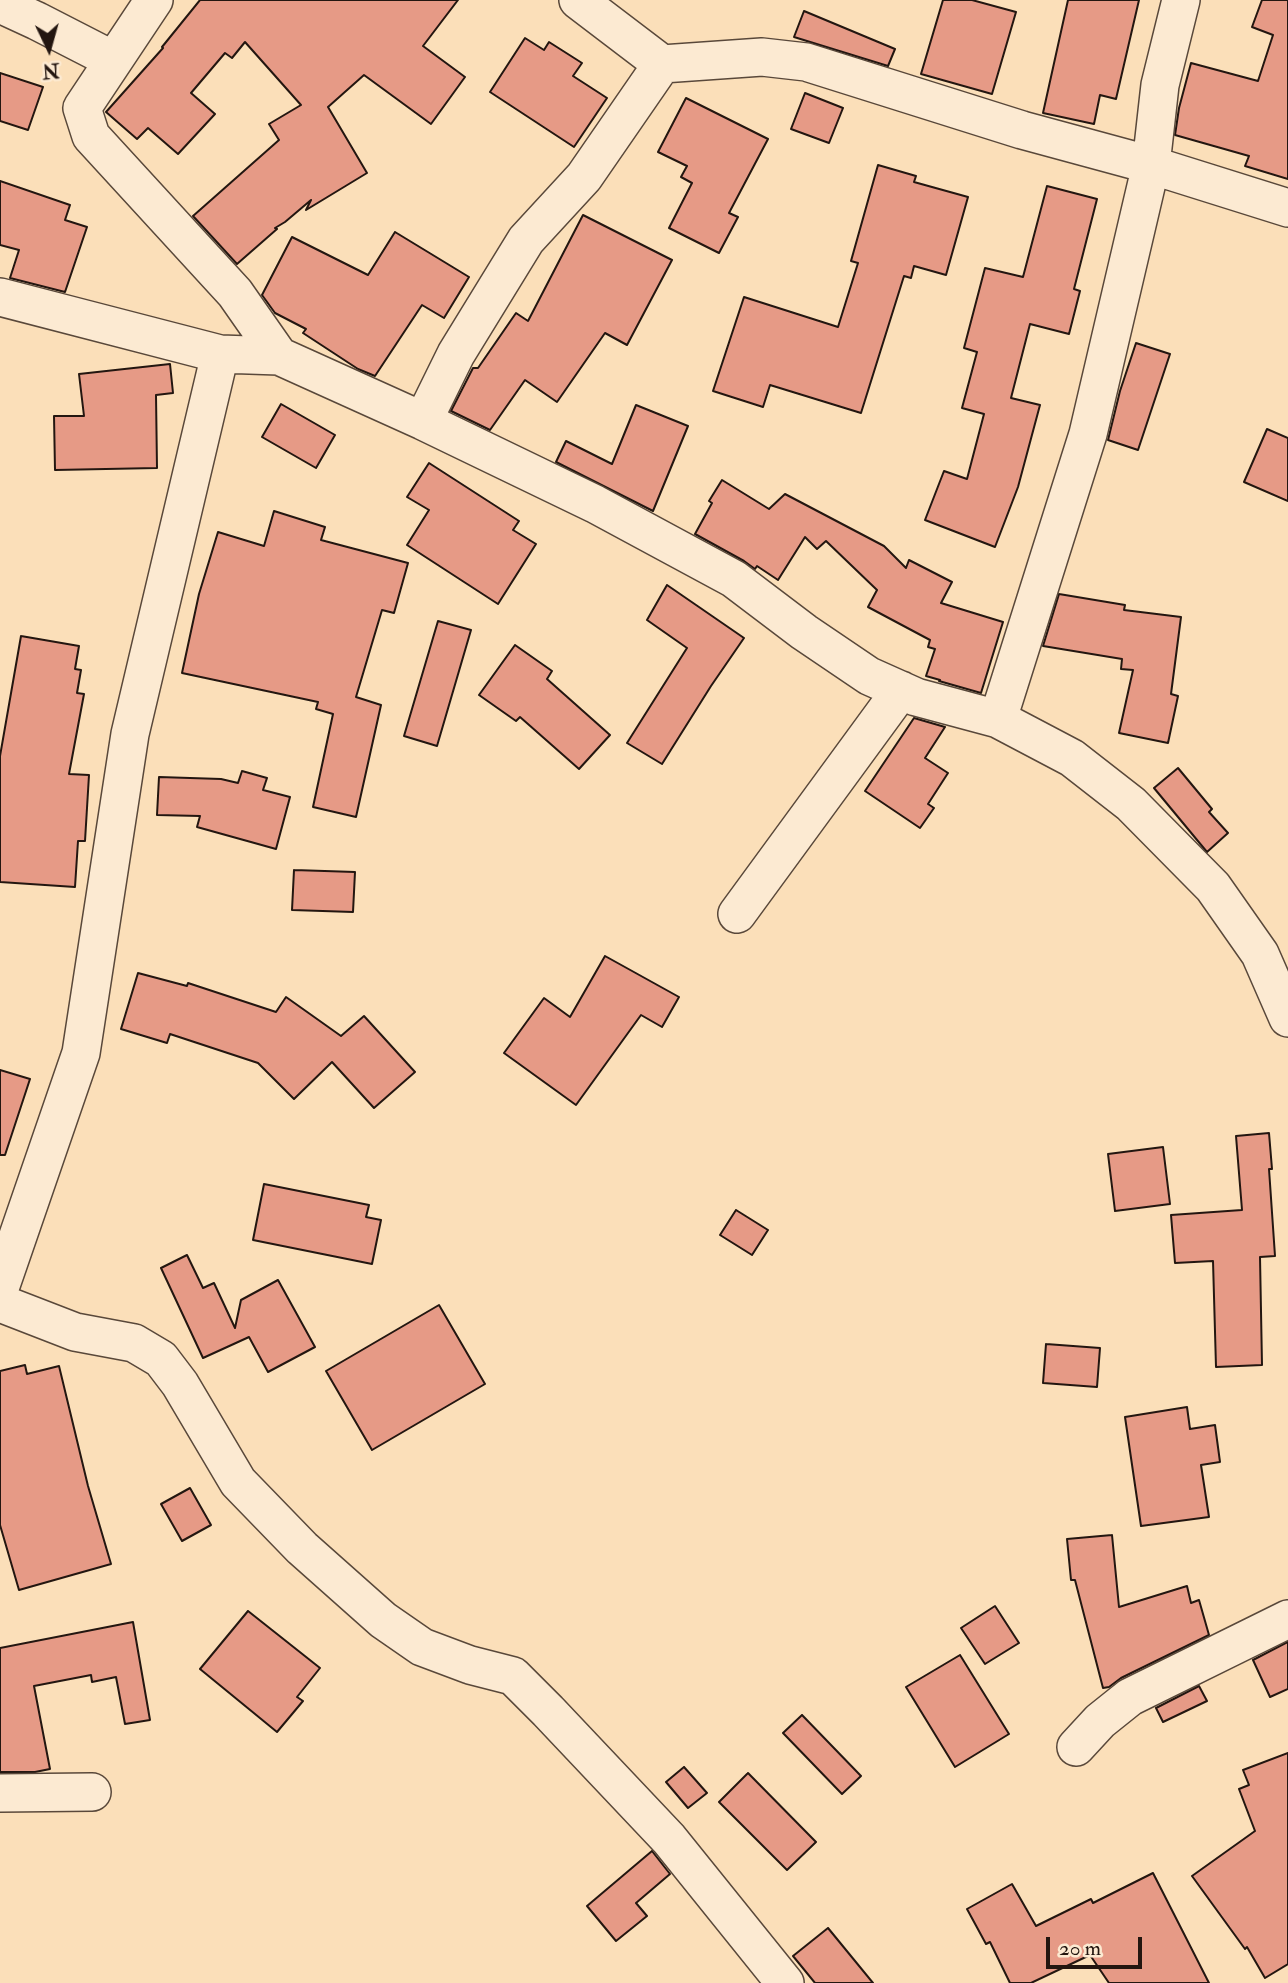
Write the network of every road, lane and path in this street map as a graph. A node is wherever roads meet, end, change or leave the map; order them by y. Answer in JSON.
{"nodes":[{"id":1,"x":154,"y":0,"type":"edge"},
{"id":2,"x":578,"y":0,"type":"edge"},
{"id":3,"x":1181,"y":0,"type":"edge"},
{"id":4,"x":0,"y":4,"type":"edge"},
{"id":5,"x":113,"y":60,"type":"junction"},
{"id":6,"x":662,"y":64,"type":"junction"},
{"id":7,"x":1151,"y":166,"type":"junction"},
{"id":8,"x":1288,"y":208,"type":"edge"},
{"id":9,"x":0,"y":298,"type":"edge"},
{"id":10,"x":220,"y":354,"type":"junction"},
{"id":11,"x":279,"y":356,"type":"junction"},
{"id":12,"x":423,"y":421,"type":"junction"},
{"id":13,"x":901,"y":690,"type":"junction"},
{"id":14,"x":998,"y":719,"type":"junction"},
{"id":15,"x":737,"y":914,"type":"dead end"},
{"id":16,"x":1288,"y":1018,"type":"edge"},
{"id":17,"x":13,"y":1202,"type":"edge"},
{"id":18,"x":0,"y":1288,"type":"edge"},
{"id":19,"x":0,"y":1303,"type":"edge"},
{"id":20,"x":1288,"y":1619,"type":"edge"},
{"id":21,"x":1076,"y":1747,"type":"dead end"},
{"id":22,"x":92,"y":1792,"type":"dead end"},
{"id":23,"x":0,"y":1793,"type":"edge"},
{"id":24,"x":773,"y":1979,"type":"edge"}],
"edges":[{"from":1,"to":5,"type":"street"},
{"from":2,"to":6,"type":"street"},
{"from":3,"to":7,"type":"street"},
{"from":4,"to":5,"type":"street"},
{"from":5,"to":11,"type":"street"},
{"from":6,"to":7,"type":"street"},
{"from":6,"to":12,"type":"street"},
{"from":7,"to":8,"type":"street"},
{"from":7,"to":14,"type":"street"},
{"from":9,"to":10,"type":"street"},
{"from":10,"to":11,"type":"street"},
{"from":10,"to":17,"type":"street"},
{"from":11,"to":12,"type":"street"},
{"from":12,"to":13,"type":"street"},
{"from":13,"to":14,"type":"street"},
{"from":13,"to":15,"type":"street"},
{"from":14,"to":16,"type":"street"},
{"from":17,"to":18,"type":"street"},
{"from":19,"to":24,"type":"street"},
{"from":20,"to":21,"type":"street"},
{"from":22,"to":23,"type":"street"}]}
